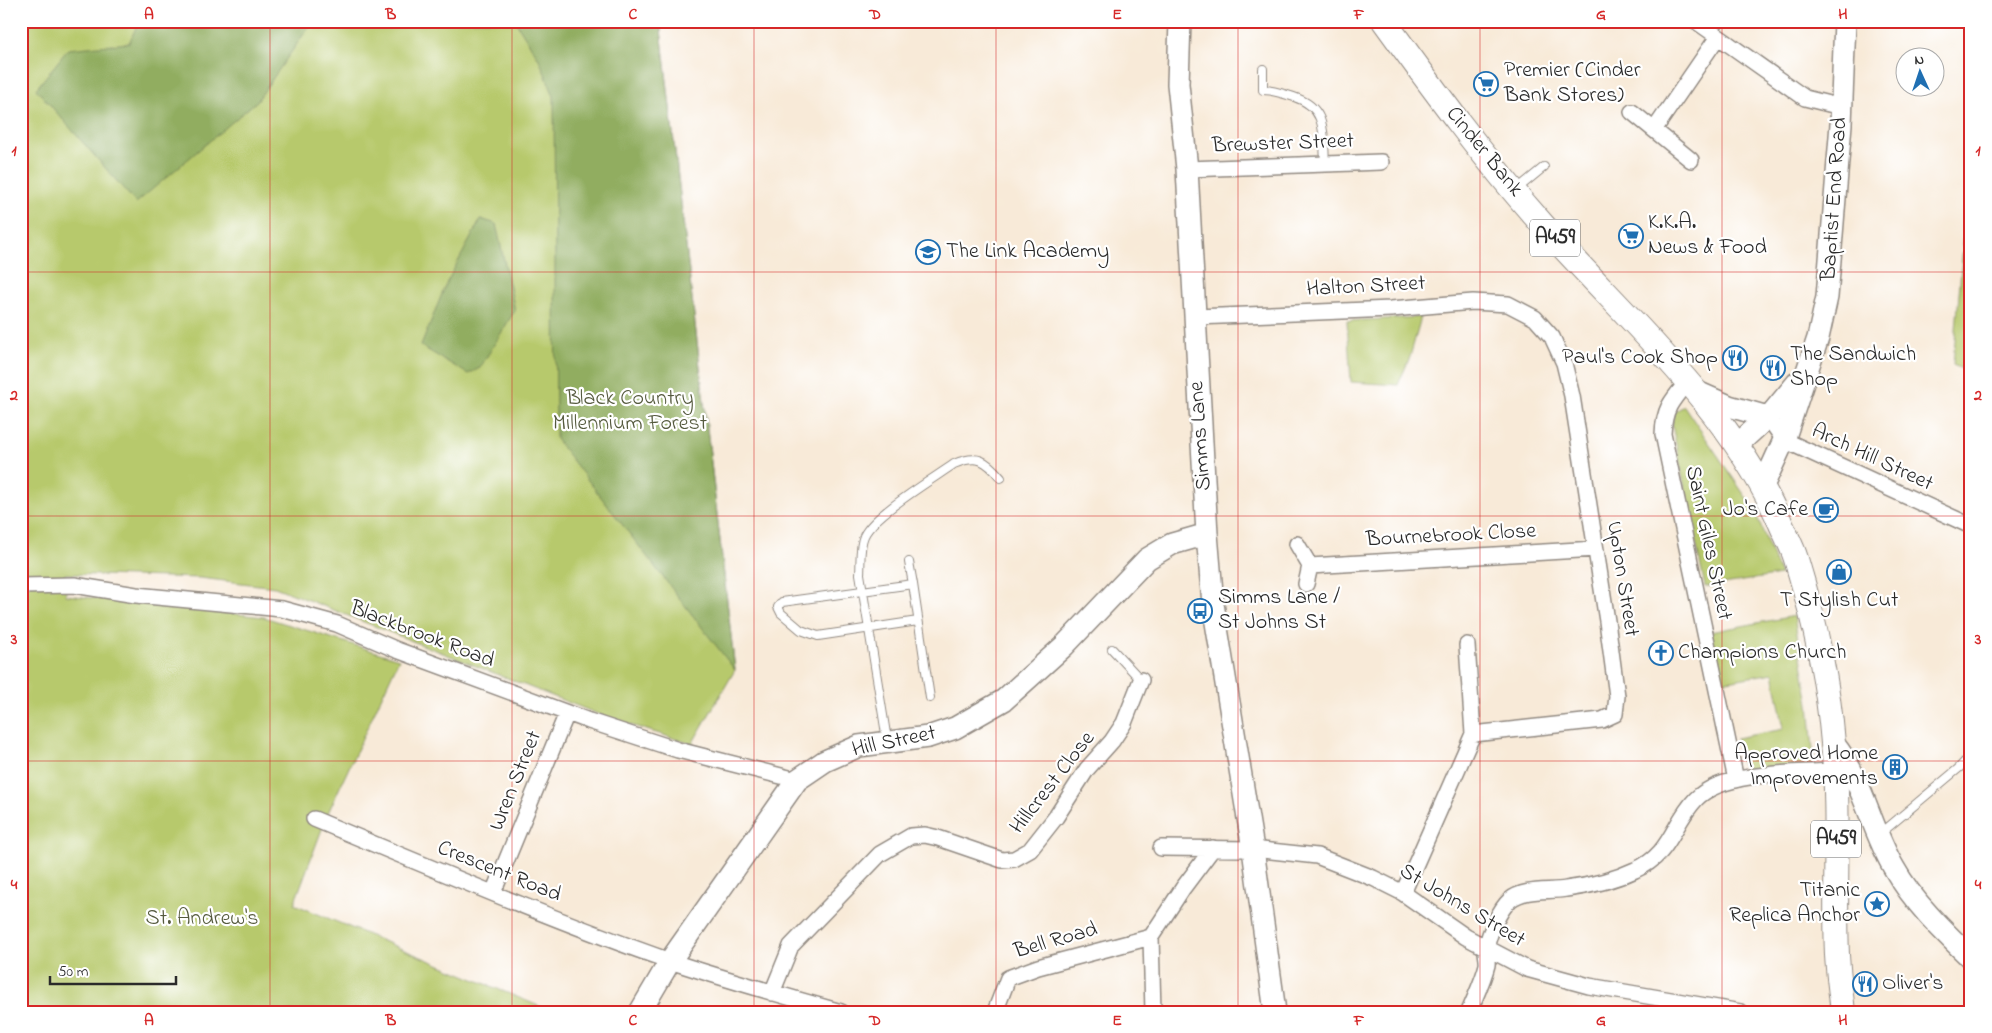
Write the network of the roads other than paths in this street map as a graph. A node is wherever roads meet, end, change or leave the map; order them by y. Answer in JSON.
{"nodes":[{"id":1,"x":1180,"y":21,"type":"edge"},
{"id":2,"x":1384,"y":21,"type":"edge"},
{"id":3,"x":1696,"y":21,"type":"edge"},
{"id":4,"x":1845,"y":21,"type":"edge"},
{"id":5,"x":1717,"y":38,"type":"junction"},
{"id":6,"x":1262,"y":68,"type":"dead end"},
{"id":7,"x":1841,"y":107,"type":"junction"},
{"id":8,"x":1632,"y":112,"type":"dead end"},
{"id":9,"x":1654,"y":130,"type":"junction"},
{"id":10,"x":1692,"y":160,"type":"dead end"},
{"id":11,"x":1381,"y":162,"type":"dead end"},
{"id":12,"x":1325,"y":164,"type":"junction"},
{"id":13,"x":1544,"y":167,"type":"dead end"},
{"id":14,"x":1187,"y":169,"type":"junction"},
{"id":15,"x":1515,"y":191,"type":"junction"},
{"id":16,"x":1196,"y":317,"type":"junction"},
{"id":17,"x":1535,"y":318,"type":"joint"},
{"id":18,"x":1806,"y":373,"type":"junction"},
{"id":19,"x":1692,"y":386,"type":"junction"},
{"id":20,"x":1768,"y":417,"type":"junction"},
{"id":21,"x":1784,"y":440,"type":"junction"},
{"id":22,"x":1737,"y":445,"type":"junction"},
{"id":23,"x":1001,"y":478,"type":"dead end"},
{"id":24,"x":1763,"y":486,"type":"junction"},
{"id":25,"x":1971,"y":526,"type":"edge"},
{"id":26,"x":1207,"y":534,"type":"junction"},
{"id":27,"x":1297,"y":544,"type":"dead end"},
{"id":28,"x":1596,"y":549,"type":"junction"},
{"id":29,"x":909,"y":562,"type":"dead end"},
{"id":30,"x":1310,"y":566,"type":"junction"},
{"id":31,"x":913,"y":584,"type":"junction"},
{"id":32,"x":1306,"y":584,"type":"dead end"},
{"id":33,"x":21,"y":586,"type":"edge"},
{"id":34,"x":863,"y":592,"type":"junction"},
{"id":35,"x":918,"y":621,"type":"junction"},
{"id":36,"x":869,"y":628,"type":"junction"},
{"id":37,"x":1467,"y":645,"type":"dead end"},
{"id":38,"x":1112,"y":649,"type":"dead end"},
{"id":39,"x":1141,"y":680,"type":"joint"},
{"id":40,"x":930,"y":698,"type":"dead end"},
{"id":41,"x":567,"y":713,"type":"junction"},
{"id":42,"x":1472,"y":734,"type":"junction"},
{"id":43,"x":887,"y":742,"type":"junction"},
{"id":44,"x":1834,"y":744,"type":"junction"},
{"id":45,"x":1971,"y":755,"type":"edge"},
{"id":46,"x":1835,"y":771,"type":"junction"},
{"id":47,"x":797,"y":780,"type":"junction"},
{"id":48,"x":1736,"y":780,"type":"junction"},
{"id":49,"x":1835,"y":811,"type":"junction"},
{"id":50,"x":314,"y":819,"type":"dead end"},
{"id":51,"x":1876,"y":829,"type":"junction"},
{"id":52,"x":1161,"y":848,"type":"dead end"},
{"id":53,"x":1213,"y":848,"type":"junction"},
{"id":54,"x":1253,"y":849,"type":"junction"},
{"id":55,"x":493,"y":893,"type":"junction"},
{"id":56,"x":1403,"y":893,"type":"junction"},
{"id":57,"x":1151,"y":937,"type":"junction"},
{"id":58,"x":1486,"y":948,"type":"junction"},
{"id":59,"x":1971,"y":958,"type":"edge"},
{"id":60,"x":670,"y":961,"type":"junction"},
{"id":61,"x":772,"y":993,"type":"junction"},
{"id":62,"x":1669,"y":1006,"type":"edge"},
{"id":63,"x":640,"y":1012,"type":"edge"},
{"id":64,"x":841,"y":1012,"type":"edge"},
{"id":65,"x":995,"y":1012,"type":"edge"},
{"id":66,"x":1153,"y":1012,"type":"edge"},
{"id":67,"x":1275,"y":1012,"type":"edge"},
{"id":68,"x":1469,"y":1012,"type":"edge"},
{"id":69,"x":1741,"y":1012,"type":"edge"},
{"id":70,"x":1843,"y":1012,"type":"edge"}],
"edges":[{"from":1,"to":14,"type":"street","name":"Simms Lane"},
{"from":2,"to":15,"type":"main road","name":"Cinder Bank","number":"A459"},
{"from":3,"to":5,"type":"street"},
{"from":4,"to":7,"type":"street","name":"Baptist End Road"},
{"from":5,"to":7,"type":"street"},
{"from":5,"to":9,"type":"street"},
{"from":6,"to":12,"type":"lane"},
{"from":7,"to":18,"type":"street","name":"Baptist End Road"},
{"from":8,"to":9,"type":"street"},
{"from":9,"to":10,"type":"street"},
{"from":11,"to":12,"type":"street","name":"Brewster Street"},
{"from":12,"to":14,"type":"street","name":"Brewster Street"},
{"from":13,"to":15,"type":"lane"},
{"from":14,"to":16,"type":"street","name":"Simms Lane"},
{"from":15,"to":19,"type":"main road","name":"Cinder Bank","number":"A459"},
{"from":16,"to":17,"type":"street","name":"Halton Street"},
{"from":16,"to":26,"type":"street","name":"Simms Lane"},
{"from":17,"to":28,"type":"street","name":"Upton Street"},
{"from":18,"to":20,"type":"street","name":"Baptist End Road"},
{"from":18,"to":21,"type":"street","name":"Baptist End Road"},
{"from":19,"to":20,"type":"street"},
{"from":19,"to":22,"type":"main road","name":"Cinder Bank","number":"A459"},
{"from":19,"to":48,"type":"street","name":"Saint Giles Street"},
{"from":20,"to":21,"type":"street"},
{"from":20,"to":22,"type":"street","name":"Baptist End Road"},
{"from":21,"to":24,"type":"street","name":"Baptist End Road"},
{"from":21,"to":25,"type":"street","name":"Arch Hill Street"},
{"from":22,"to":24,"type":"main road","name":"Cinder Bank","number":"A459"},
{"from":23,"to":34,"type":"lane"},
{"from":24,"to":44,"type":"main road","name":"Cinder Bank","number":"A459"},
{"from":26,"to":43,"type":"street","name":"Hill Street"},
{"from":26,"to":54,"type":"street","name":"Simms Lane"},
{"from":27,"to":30,"type":"street"},
{"from":28,"to":30,"type":"street","name":"Bournebrook Close"},
{"from":28,"to":42,"type":"street","name":"Upton Street"},
{"from":29,"to":31,"type":"lane"},
{"from":30,"to":32,"type":"street"},
{"from":31,"to":34,"type":"lane"},
{"from":31,"to":35,"type":"lane"},
{"from":33,"to":41,"type":"street","name":"Blackbrook Road"},
{"from":34,"to":36,"type":"lane"},
{"from":34,"to":36,"type":"lane"},
{"from":35,"to":36,"type":"lane"},
{"from":35,"to":40,"type":"lane"},
{"from":36,"to":43,"type":"lane"},
{"from":37,"to":42,"type":"street"},
{"from":38,"to":39,"type":"lane"},
{"from":39,"to":61,"type":"street","name":"Hillcrest Close"},
{"from":41,"to":47,"type":"street","name":"Blackbrook Road"},
{"from":41,"to":55,"type":"street","name":"Wren Street"},
{"from":42,"to":56,"type":"street"},
{"from":43,"to":47,"type":"street","name":"Hill Street"},
{"from":44,"to":46,"type":"main road","number":"A459"},
{"from":44,"to":51,"type":"street"},
{"from":45,"to":51,"type":"lane"},
{"from":46,"to":48,"type":"street"},
{"from":46,"to":49,"type":"main road","number":"A459"},
{"from":47,"to":60,"type":"street","name":"Hill Street"},
{"from":48,"to":58,"type":"street"},
{"from":49,"to":51,"type":"street"},
{"from":49,"to":70,"type":"main road","number":"A459"},
{"from":50,"to":55,"type":"street","name":"Crescent Road"},
{"from":51,"to":59,"type":"street"},
{"from":52,"to":53,"type":"street","name":"St Johns Street"},
{"from":53,"to":54,"type":"street","name":"St Johns Street"},
{"from":53,"to":57,"type":"street"},
{"from":54,"to":56,"type":"street","name":"St Johns Street"},
{"from":54,"to":67,"type":"street","name":"Simms Lane"},
{"from":55,"to":60,"type":"street","name":"Crescent Road"},
{"from":56,"to":58,"type":"street","name":"St Johns Street"},
{"from":57,"to":65,"type":"street","name":"Bell Road"},
{"from":57,"to":66,"type":"street"},
{"from":58,"to":62,"type":"street","name":"St Johns Street"},
{"from":58,"to":68,"type":"street"},
{"from":60,"to":61,"type":"street","name":"Crescent Road"},
{"from":60,"to":63,"type":"street","name":"Hill Street"},
{"from":61,"to":64,"type":"street","name":"Crescent Road"},
{"from":62,"to":69,"type":"street","name":"St Johns Street"}]}
